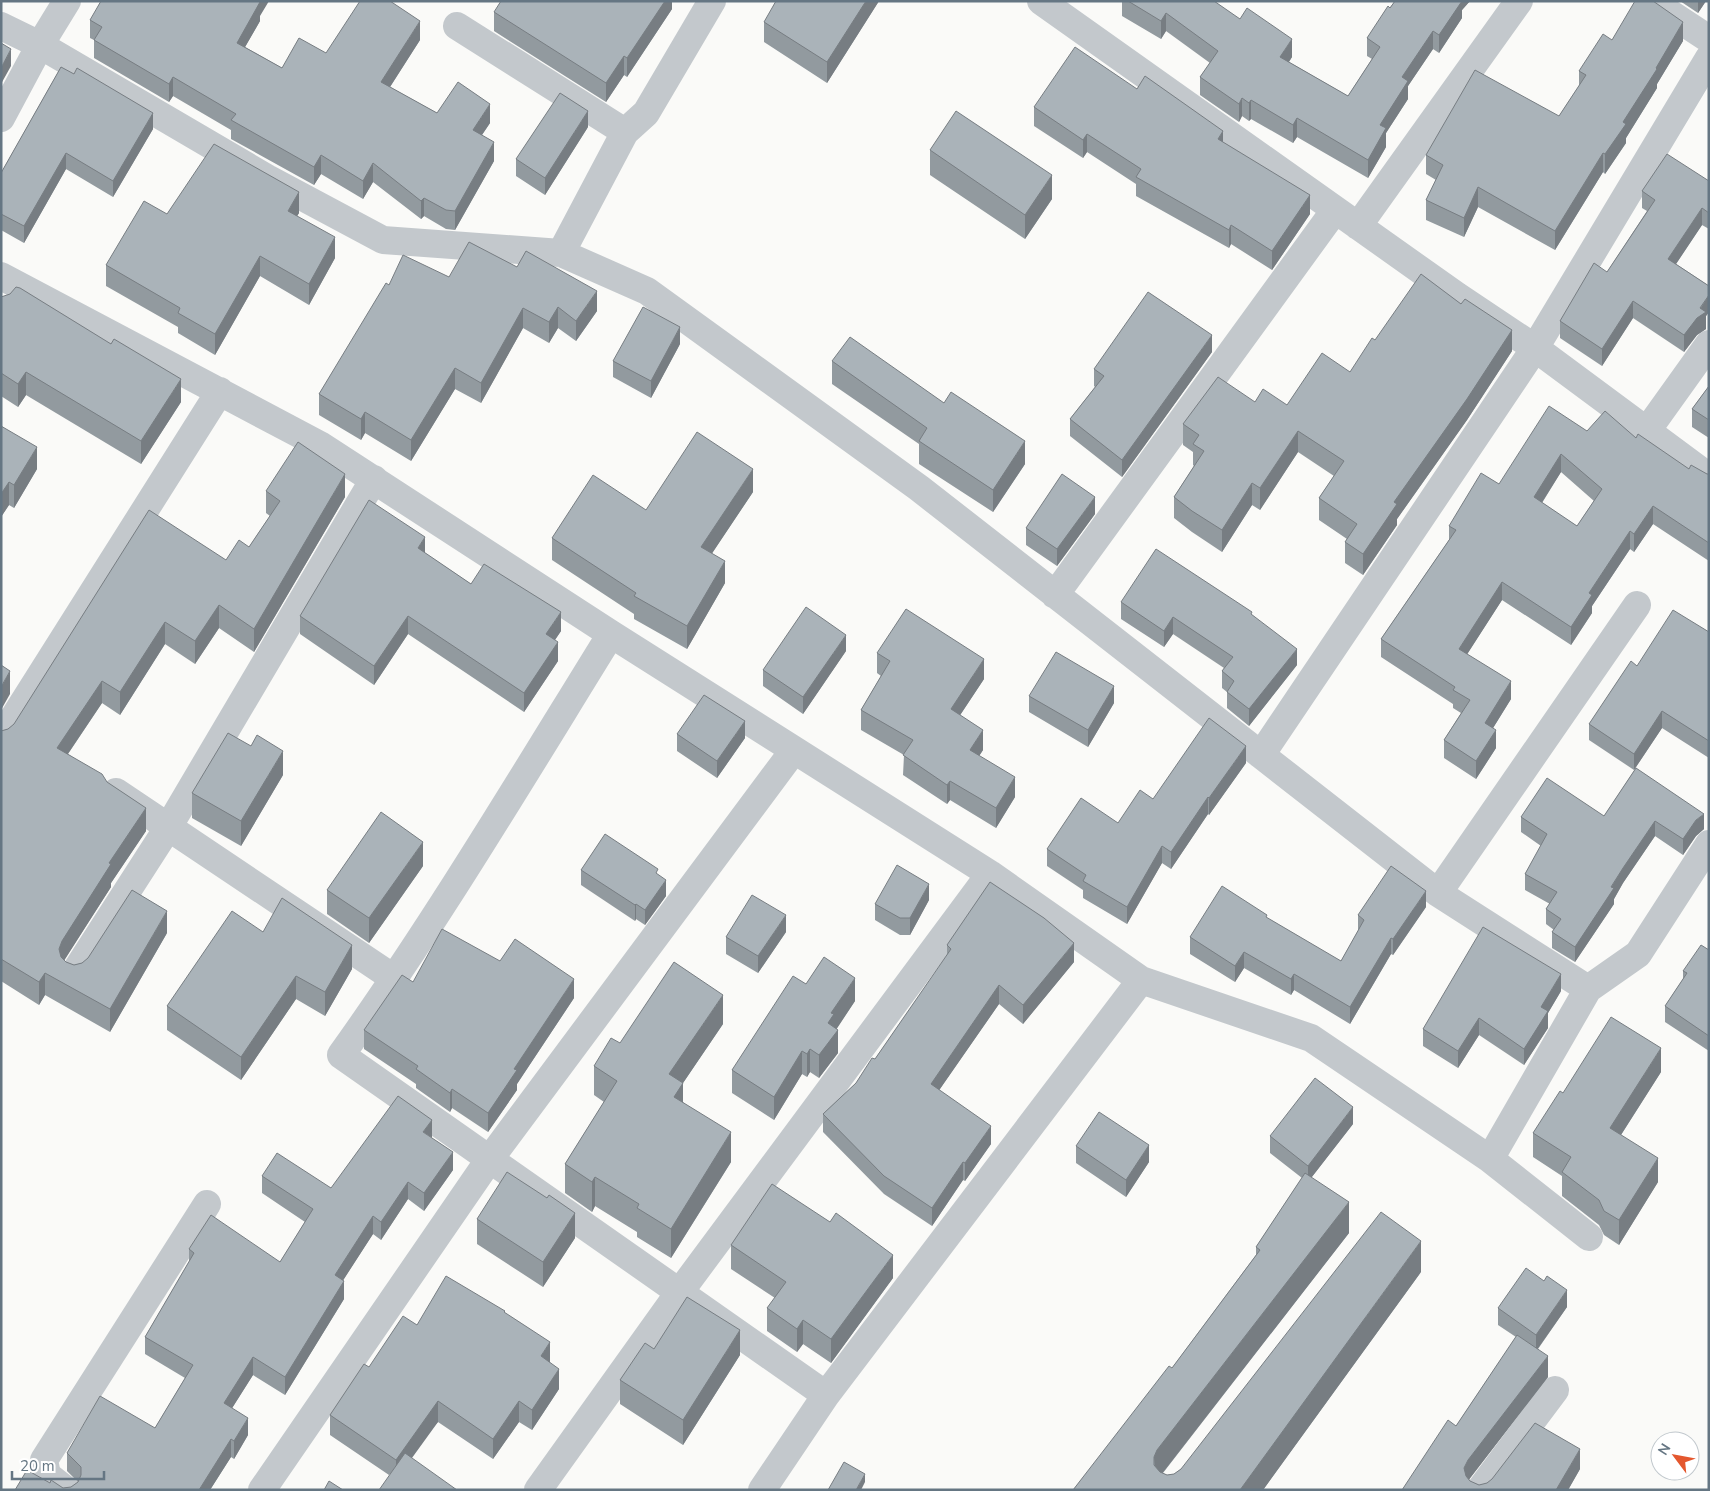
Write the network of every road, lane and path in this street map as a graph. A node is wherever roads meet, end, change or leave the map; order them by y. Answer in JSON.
{"nodes":[{"id":1,"x":67,"y":1,"type":"edge"},
{"id":2,"x":712,"y":1,"type":"edge"},
{"id":3,"x":1041,"y":1,"type":"edge"},
{"id":4,"x":1519,"y":1,"type":"edge"},
{"id":5,"x":1651,"y":1,"type":"edge"},
{"id":6,"x":1072,"y":10,"type":"edge"},
{"id":7,"x":1,"y":26,"type":"edge"},
{"id":8,"x":457,"y":26,"type":"dead end"},
{"id":9,"x":1709,"y":40,"type":"edge"},
{"id":10,"x":40,"y":45,"type":"junction"},
{"id":11,"x":1709,"y":58,"type":"edge"},
{"id":12,"x":1,"y":118,"type":"edge"},
{"id":13,"x":625,"y":132,"type":"junction"},
{"id":14,"x":1335,"y":210,"type":"junction"},
{"id":15,"x":1358,"y":226,"type":"junction"},
{"id":16,"x":561,"y":253,"type":"junction"},
{"id":17,"x":5,"y":287,"type":"edge"},
{"id":18,"x":1709,"y":344,"type":"edge"},
{"id":19,"x":1535,"y":348,"type":"junction"},
{"id":20,"x":220,"y":391,"type":"junction"},
{"id":21,"x":1646,"y":432,"type":"junction"},
{"id":22,"x":1709,"y":477,"type":"edge"},
{"id":23,"x":374,"y":479,"type":"junction"},
{"id":24,"x":1056,"y":595,"type":"junction"},
{"id":25,"x":1637,"y":605,"type":"dead end"},
{"id":26,"x":611,"y":634,"type":"junction"},
{"id":27,"x":1,"y":738,"type":"edge"},
{"id":28,"x":794,"y":750,"type":"junction"},
{"id":29,"x":1261,"y":755,"type":"junction"},
{"id":30,"x":116,"y":792,"type":"edge"},
{"id":31,"x":169,"y":826,"type":"junction"},
{"id":32,"x":1709,"y":844,"type":"edge"},
{"id":33,"x":990,"y":874,"type":"junction"},
{"id":34,"x":1438,"y":893,"type":"junction"},
{"id":35,"x":75,"y":972,"type":"edge"},
{"id":36,"x":395,"y":979,"type":"junction"},
{"id":37,"x":1141,"y":980,"type":"junction"},
{"id":38,"x":1588,"y":989,"type":"junction"},
{"id":39,"x":490,"y":1160,"type":"junction"},
{"id":40,"x":1490,"y":1160,"type":"junction"},
{"id":41,"x":207,"y":1204,"type":"dead end"},
{"id":42,"x":1588,"y":1237,"type":"dead end"},
{"id":43,"x":679,"y":1294,"type":"junction"},
{"id":44,"x":1555,"y":1390,"type":"dead end"},
{"id":45,"x":826,"y":1395,"type":"junction"},
{"id":46,"x":66,"y":1490,"type":"edge"},
{"id":47,"x":262,"y":1490,"type":"edge"},
{"id":48,"x":538,"y":1490,"type":"edge"},
{"id":49,"x":762,"y":1490,"type":"edge"},
{"id":50,"x":1480,"y":1490,"type":"edge"}],
"edges":[{"from":1,"to":10,"type":"street"},
{"from":2,"to":13,"type":"street"},
{"from":3,"to":6,"type":"street"},
{"from":4,"to":15,"type":"street"},
{"from":5,"to":9,"type":"street"},
{"from":6,"to":14,"type":"street"},
{"from":7,"to":10,"type":"street"},
{"from":8,"to":13,"type":"street"},
{"from":10,"to":12,"type":"street"},
{"from":10,"to":16,"type":"street"},
{"from":11,"to":19,"type":"street"},
{"from":13,"to":16,"type":"street"},
{"from":14,"to":15,"type":"street"},
{"from":14,"to":24,"type":"street"},
{"from":15,"to":19,"type":"street"},
{"from":16,"to":24,"type":"street"},
{"from":17,"to":20,"type":"street"},
{"from":18,"to":21,"type":"street"},
{"from":19,"to":21,"type":"street"},
{"from":19,"to":29,"type":"street"},
{"from":20,"to":23,"type":"street"},
{"from":20,"to":27,"type":"street"},
{"from":21,"to":22,"type":"street"},
{"from":23,"to":26,"type":"street"},
{"from":23,"to":31,"type":"street"},
{"from":24,"to":29,"type":"street"},
{"from":25,"to":34,"type":"street"},
{"from":26,"to":28,"type":"street"},
{"from":26,"to":36,"type":"street"},
{"from":28,"to":33,"type":"street"},
{"from":28,"to":39,"type":"street"},
{"from":29,"to":34,"type":"street"},
{"from":30,"to":31,"type":"street"},
{"from":31,"to":35,"type":"street"},
{"from":31,"to":36,"type":"street"},
{"from":32,"to":38,"type":"street"},
{"from":33,"to":37,"type":"street"},
{"from":33,"to":43,"type":"street"},
{"from":34,"to":38,"type":"street"},
{"from":36,"to":39,"type":"street"},
{"from":37,"to":40,"type":"street"},
{"from":37,"to":45,"type":"street"},
{"from":38,"to":40,"type":"street"},
{"from":39,"to":43,"type":"street"},
{"from":39,"to":47,"type":"street"},
{"from":40,"to":42,"type":"street"},
{"from":41,"to":46,"type":"street"},
{"from":43,"to":45,"type":"street"},
{"from":43,"to":48,"type":"street"},
{"from":44,"to":50,"type":"street"},
{"from":45,"to":49,"type":"street"}]}
